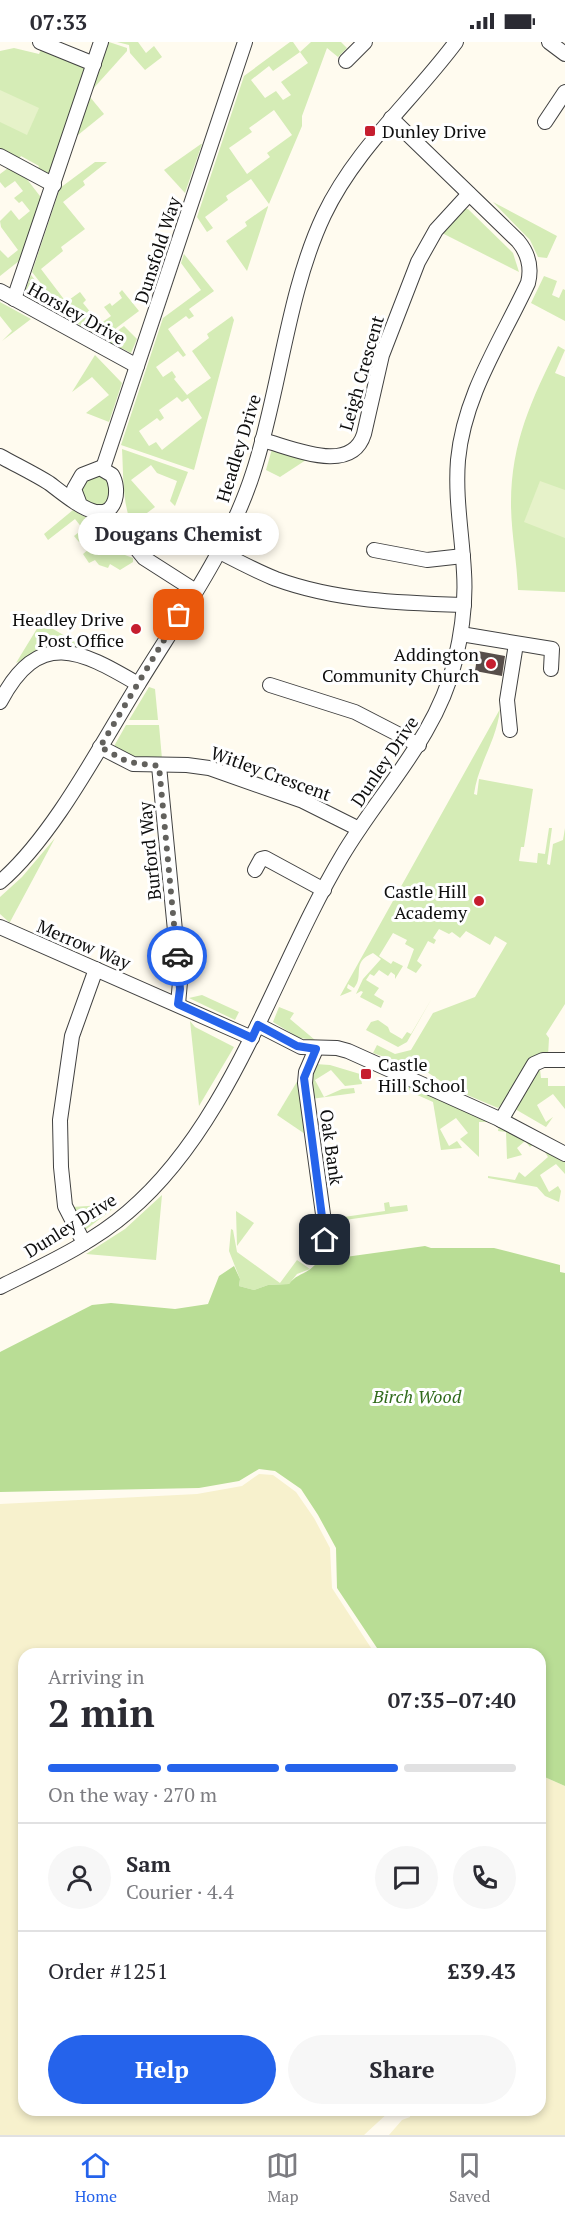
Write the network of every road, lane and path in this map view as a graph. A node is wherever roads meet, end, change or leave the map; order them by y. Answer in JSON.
{"nodes":[{"id":1,"x":40,"y":42,"type":"edge"},
{"id":2,"x":101,"y":42,"type":"edge"},
{"id":3,"x":245,"y":42,"type":"edge"},
{"id":4,"x":365,"y":42,"type":"edge"},
{"id":5,"x":456,"y":42,"type":"edge"},
{"id":6,"x":549,"y":42,"type":"edge"},
{"id":7,"x":565,"y":54,"type":"edge"},
{"id":8,"x":346,"y":61,"type":"dead end"},
{"id":9,"x":94,"y":64,"type":"junction"},
{"id":10,"x":565,"y":92,"type":"edge"},
{"id":11,"x":392,"y":118,"type":"junction"},
{"id":12,"x":545,"y":122,"type":"dead end"},
{"id":13,"x":0,"y":156,"type":"edge"},
{"id":14,"x":54,"y":185,"type":"junction"},
{"id":15,"x":469,"y":194,"type":"junction"},
{"id":16,"x":0,"y":291,"type":"edge"},
{"id":17,"x":14,"y":299,"type":"junction"},
{"id":18,"x":137,"y":366,"type":"junction"},
{"id":19,"x":262,"y":440,"type":"junction"},
{"id":20,"x":0,"y":456,"type":"edge"},
{"id":21,"x":103,"y":468,"type":"junction"},
{"id":22,"x":77,"y":480,"type":"junction"},
{"id":23,"x":51,"y":484,"type":"junction"},
{"id":24,"x":116,"y":500,"type":"junction"},
{"id":25,"x":79,"y":502,"type":"junction"},
{"id":26,"x":99,"y":512,"type":"junction"},
{"id":27,"x":123,"y":532,"type":"junction"},
{"id":28,"x":374,"y":550,"type":"dead end"},
{"id":29,"x":218,"y":551,"type":"junction"},
{"id":30,"x":463,"y":556,"type":"junction"},
{"id":31,"x":194,"y":590,"type":"junction"},
{"id":32,"x":464,"y":605,"type":"junction"},
{"id":33,"x":461,"y":634,"type":"junction"},
{"id":34,"x":516,"y":644,"type":"junction"},
{"id":35,"x":551,"y":669,"type":"dead end"},
{"id":36,"x":138,"y":684,"type":"junction"},
{"id":37,"x":270,"y":685,"type":"dead end"},
{"id":38,"x":0,"y":702,"type":"edge"},
{"id":39,"x":510,"y":730,"type":"dead end"},
{"id":40,"x":419,"y":745,"type":"junction"},
{"id":41,"x":100,"y":747,"type":"junction"},
{"id":42,"x":159,"y":766,"type":"junction"},
{"id":43,"x":359,"y":829,"type":"junction"},
{"id":44,"x":255,"y":870,"type":"dead end"},
{"id":45,"x":0,"y":882,"type":"edge"},
{"id":46,"x":324,"y":890,"type":"junction"},
{"id":47,"x":0,"y":927,"type":"edge"},
{"id":48,"x":96,"y":969,"type":"junction"},
{"id":49,"x":178,"y":1004,"type":"junction"},
{"id":50,"x":255,"y":1031,"type":"junction"},
{"id":51,"x":316,"y":1049,"type":"junction"},
{"id":52,"x":565,"y":1060,"type":"edge"},
{"id":53,"x":501,"y":1120,"type":"junction"},
{"id":54,"x":565,"y":1154,"type":"edge"},
{"id":55,"x":84,"y":1243,"type":"junction"},
{"id":56,"x":318,"y":1251,"type":"dead end"},
{"id":57,"x":0,"y":1287,"type":"edge"}],
"edges":[{"from":1,"to":9,"type":"street"},
{"from":2,"to":9,"type":"street"},
{"from":3,"to":18,"type":"street","name":"Dunsfold Way"},
{"from":4,"to":8,"type":"street"},
{"from":5,"to":11,"type":"street","name":"Headley Drive"},
{"from":6,"to":7,"type":"street"},
{"from":9,"to":14,"type":"street"},
{"from":10,"to":12,"type":"street"},
{"from":11,"to":15,"type":"street","name":"Dunley Drive"},
{"from":11,"to":19,"type":"street","name":"Headley Drive"},
{"from":13,"to":14,"type":"street"},
{"from":14,"to":17,"type":"street"},
{"from":15,"to":19,"type":"street","name":"Leigh Crescent"},
{"from":15,"to":30,"type":"street","name":"Dunley Drive"},
{"from":16,"to":17,"type":"street","name":"Horsley Drive"},
{"from":17,"to":18,"type":"street","name":"Horsley Drive"},
{"from":18,"to":21,"type":"street","name":"Dunsfold Way"},
{"from":19,"to":29,"type":"street","name":"Headley Drive"},
{"from":20,"to":23,"type":"street"},
{"from":21,"to":22,"type":"street"},
{"from":21,"to":24,"type":"street"},
{"from":22,"to":23,"type":"street"},
{"from":22,"to":25,"type":"street"},
{"from":23,"to":25,"type":"street"},
{"from":24,"to":26,"type":"street"},
{"from":24,"to":27,"type":"street"},
{"from":25,"to":26,"type":"street"},
{"from":26,"to":27,"type":"street"},
{"from":27,"to":31,"type":"street"},
{"from":28,"to":30,"type":"street"},
{"from":29,"to":31,"type":"street","name":"Headley Drive"},
{"from":29,"to":32,"type":"street"},
{"from":30,"to":32,"type":"street","name":"Dunley Drive"},
{"from":31,"to":36,"type":"street","name":"Headley Drive"},
{"from":32,"to":33,"type":"street","name":"Dunley Drive"},
{"from":33,"to":34,"type":"street"},
{"from":33,"to":40,"type":"street","name":"Dunley Drive"},
{"from":34,"to":35,"type":"street"},
{"from":34,"to":39,"type":"street"},
{"from":36,"to":38,"type":"street"},
{"from":36,"to":41,"type":"street","name":"Headley Drive"},
{"from":37,"to":40,"type":"street"},
{"from":40,"to":43,"type":"street","name":"Dunley Drive"},
{"from":41,"to":42,"type":"street","name":"Witley Crescent"},
{"from":41,"to":45,"type":"street","name":"Headley Drive"},
{"from":42,"to":43,"type":"street","name":"Witley Crescent"},
{"from":42,"to":49,"type":"street","name":"Burford Way"},
{"from":43,"to":46,"type":"street","name":"Dunley Drive"},
{"from":44,"to":46,"type":"street"},
{"from":46,"to":50,"type":"street","name":"Dunley Drive"},
{"from":47,"to":48,"type":"street","name":"Merrow Way"},
{"from":48,"to":49,"type":"street","name":"Merrow Way"},
{"from":48,"to":55,"type":"street"},
{"from":49,"to":50,"type":"street","name":"Merrow Way"},
{"from":50,"to":51,"type":"street","name":"Merrow Way"},
{"from":50,"to":55,"type":"street","name":"Dunley Drive"},
{"from":51,"to":53,"type":"street","name":"Merrow Way"},
{"from":51,"to":56,"type":"street","name":"Oak Bank"},
{"from":52,"to":53,"type":"street"},
{"from":53,"to":54,"type":"street","name":"Merrow Way"},
{"from":55,"to":57,"type":"street","name":"Dunley Drive"}]}
